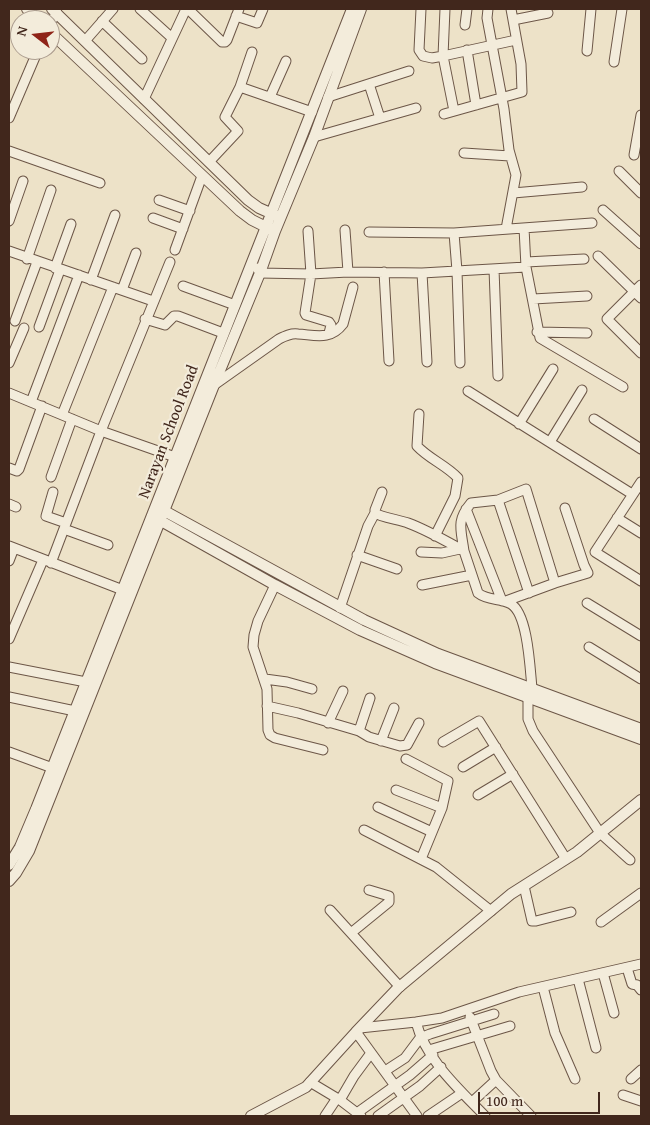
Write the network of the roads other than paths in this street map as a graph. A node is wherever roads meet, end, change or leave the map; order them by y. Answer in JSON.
{"nodes":[{"id":1,"x":113,"y":9,"type":"edge"},
{"id":2,"x":140,"y":9,"type":"edge"},
{"id":3,"x":187,"y":9,"type":"edge"},
{"id":4,"x":263,"y":9,"type":"edge"},
{"id":5,"x":352,"y":9,"type":"edge"},
{"id":6,"x":361,"y":9,"type":"edge"},
{"id":7,"x":421,"y":9,"type":"edge"},
{"id":8,"x":445,"y":9,"type":"edge"},
{"id":9,"x":467,"y":9,"type":"edge"},
{"id":10,"x":488,"y":9,"type":"edge"},
{"id":11,"x":512,"y":9,"type":"edge"},
{"id":12,"x":591,"y":9,"type":"edge"},
{"id":13,"x":622,"y":9,"type":"edge"},
{"id":14,"x":237,"y":13,"type":"edge"},
{"id":15,"x":548,"y":13,"type":"dead end"},
{"id":16,"x":60,"y":17,"type":"edge"},
{"id":17,"x":513,"y":20,"type":"junction"},
{"id":18,"x":102,"y":21,"type":"junction"},
{"id":19,"x":465,"y":25,"type":"dead end"},
{"id":20,"x":172,"y":38,"type":"junction"},
{"id":21,"x":516,"y":40,"type":"junction"},
{"id":22,"x":60,"y":41,"type":"edge"},
{"id":23,"x":85,"y":41,"type":"junction"},
{"id":24,"x":492,"y":45,"type":"junction"},
{"id":25,"x":467,"y":50,"type":"junction"},
{"id":26,"x":588,"y":51,"type":"dead end"},
{"id":27,"x":252,"y":52,"type":"dead end"},
{"id":28,"x":443,"y":56,"type":"junction"},
{"id":29,"x":142,"y":59,"type":"dead end"},
{"id":30,"x":34,"y":60,"type":"edge"},
{"id":31,"x":286,"y":61,"type":"dead end"},
{"id":32,"x":614,"y":62,"type":"dead end"},
{"id":33,"x":409,"y":71,"type":"dead end"},
{"id":34,"x":370,"y":84,"type":"junction"},
{"id":35,"x":240,"y":87,"type":"junction"},
{"id":36,"x":270,"y":97,"type":"junction"},
{"id":37,"x":328,"y":97,"type":"junction"},
{"id":38,"x":502,"y":98,"type":"junction"},
{"id":39,"x":144,"y":99,"type":"junction"},
{"id":40,"x":476,"y":105,"type":"junction"},
{"id":41,"x":416,"y":108,"type":"dead end"},
{"id":42,"x":454,"y":110,"type":"junction"},
{"id":43,"x":312,"y":112,"type":"junction"},
{"id":44,"x":444,"y":114,"type":"dead end"},
{"id":45,"x":641,"y":115,"type":"edge"},
{"id":46,"x":9,"y":118,"type":"edge"},
{"id":47,"x":380,"y":118,"type":"junction"},
{"id":48,"x":314,"y":137,"type":"junction"},
{"id":49,"x":9,"y":151,"type":"edge"},
{"id":50,"x":464,"y":153,"type":"dead end"},
{"id":51,"x":634,"y":155,"type":"dead end"},
{"id":52,"x":510,"y":156,"type":"junction"},
{"id":53,"x":209,"y":162,"type":"junction"},
{"id":54,"x":619,"y":171,"type":"dead end"},
{"id":55,"x":202,"y":176,"type":"junction"},
{"id":56,"x":22,"y":181,"type":"dead end"},
{"id":57,"x":100,"y":183,"type":"dead end"},
{"id":58,"x":582,"y":187,"type":"dead end"},
{"id":59,"x":52,"y":190,"type":"dead end"},
{"id":60,"x":513,"y":193,"type":"junction"},
{"id":61,"x":641,"y":193,"type":"edge"},
{"id":62,"x":159,"y":200,"type":"dead end"},
{"id":63,"x":602,"y":210,"type":"dead end"},
{"id":64,"x":190,"y":211,"type":"junction"},
{"id":65,"x":115,"y":215,"type":"dead end"},
{"id":66,"x":276,"y":216,"type":"junction"},
{"id":67,"x":153,"y":218,"type":"dead end"},
{"id":68,"x":9,"y":221,"type":"edge"},
{"id":69,"x":71,"y":224,"type":"dead end"},
{"id":70,"x":592,"y":224,"type":"dead end"},
{"id":71,"x":524,"y":228,"type":"junction"},
{"id":72,"x":183,"y":229,"type":"junction"},
{"id":73,"x":270,"y":229,"type":"junction"},
{"id":74,"x":506,"y":229,"type":"junction"},
{"id":75,"x":345,"y":230,"type":"dead end"},
{"id":76,"x":308,"y":231,"type":"dead end"},
{"id":77,"x":369,"y":232,"type":"dead end"},
{"id":78,"x":454,"y":233,"type":"junction"},
{"id":79,"x":641,"y":244,"type":"edge"},
{"id":80,"x":175,"y":250,"type":"dead end"},
{"id":81,"x":9,"y":251,"type":"edge"},
{"id":82,"x":136,"y":254,"type":"dead end"},
{"id":83,"x":598,"y":256,"type":"dead end"},
{"id":84,"x":27,"y":258,"type":"junction"},
{"id":85,"x":584,"y":259,"type":"dead end"},
{"id":86,"x":37,"y":262,"type":"junction"},
{"id":87,"x":170,"y":262,"type":"dead end"},
{"id":88,"x":252,"y":262,"type":"junction"},
{"id":89,"x":526,"y":265,"type":"junction"},
{"id":90,"x":58,"y":269,"type":"junction"},
{"id":91,"x":494,"y":269,"type":"junction"},
{"id":92,"x":457,"y":271,"type":"junction"},
{"id":93,"x":348,"y":272,"type":"junction"},
{"id":94,"x":384,"y":272,"type":"junction"},
{"id":95,"x":260,"y":273,"type":"junction"},
{"id":96,"x":422,"y":273,"type":"junction"},
{"id":97,"x":311,"y":274,"type":"junction"},
{"id":98,"x":79,"y":275,"type":"junction"},
{"id":99,"x":92,"y":280,"type":"junction"},
{"id":100,"x":184,"y":286,"type":"dead end"},
{"id":101,"x":353,"y":287,"type":"dead end"},
{"id":102,"x":118,"y":289,"type":"junction"},
{"id":103,"x":639,"y":292,"type":"edge"},
{"id":104,"x":587,"y":296,"type":"dead end"},
{"id":105,"x":533,"y":299,"type":"junction"},
{"id":106,"x":153,"y":300,"type":"junction"},
{"id":107,"x":234,"y":305,"type":"junction"},
{"id":108,"x":145,"y":319,"type":"junction"},
{"id":109,"x":15,"y":321,"type":"dead end"},
{"id":110,"x":39,"y":327,"type":"dead end"},
{"id":111,"x":24,"y":328,"type":"dead end"},
{"id":112,"x":538,"y":332,"type":"junction"},
{"id":113,"x":224,"y":333,"type":"junction"},
{"id":114,"x":587,"y":333,"type":"dead end"},
{"id":115,"x":330,"y":334,"type":"junction"},
{"id":116,"x":641,"y":353,"type":"edge"},
{"id":117,"x":389,"y":361,"type":"dead end"},
{"id":118,"x":427,"y":362,"type":"dead end"},
{"id":119,"x":9,"y":363,"type":"edge"},
{"id":120,"x":460,"y":363,"type":"dead end"},
{"id":121,"x":553,"y":369,"type":"dead end"},
{"id":122,"x":498,"y":376,"type":"dead end"},
{"id":123,"x":214,"y":385,"type":"junction"},
{"id":124,"x":623,"y":387,"type":"dead end"},
{"id":125,"x":582,"y":390,"type":"dead end"},
{"id":126,"x":468,"y":392,"type":"dead end"},
{"id":127,"x":10,"y":396,"type":"edge"},
{"id":128,"x":31,"y":402,"type":"junction"},
{"id":129,"x":42,"y":406,"type":"junction"},
{"id":130,"x":419,"y":414,"type":"dead end"},
{"id":131,"x":62,"y":415,"type":"junction"},
{"id":132,"x":72,"y":419,"type":"junction"},
{"id":133,"x":594,"y":419,"type":"dead end"},
{"id":134,"x":519,"y":424,"type":"junction"},
{"id":135,"x":101,"y":431,"type":"junction"},
{"id":136,"x":550,"y":442,"type":"junction"},
{"id":137,"x":641,"y":449,"type":"edge"},
{"id":138,"x":176,"y":457,"type":"junction"},
{"id":139,"x":9,"y":468,"type":"edge"},
{"id":140,"x":51,"y":477,"type":"dead end"},
{"id":141,"x":641,"y":484,"type":"edge"},
{"id":142,"x":53,"y":492,"type":"dead end"},
{"id":143,"x":382,"y":492,"type":"dead end"},
{"id":144,"x":632,"y":494,"type":"junction"},
{"id":145,"x":498,"y":500,"type":"junction"},
{"id":146,"x":565,"y":508,"type":"dead end"},
{"id":147,"x":466,"y":509,"type":"junction"},
{"id":148,"x":158,"y":513,"type":"junction"},
{"id":149,"x":375,"y":513,"type":"junction"},
{"id":150,"x":617,"y":518,"type":"junction"},
{"id":151,"x":65,"y":526,"type":"junction"},
{"id":152,"x":641,"y":533,"type":"edge"},
{"id":153,"x":435,"y":536,"type":"junction"},
{"id":154,"x":108,"y":545,"type":"dead end"},
{"id":155,"x":11,"y":547,"type":"edge"},
{"id":156,"x":462,"y":550,"type":"junction"},
{"id":157,"x":421,"y":552,"type":"dead end"},
{"id":158,"x":357,"y":555,"type":"junction"},
{"id":159,"x":9,"y":561,"type":"edge"},
{"id":160,"x":47,"y":561,"type":"junction"},
{"id":161,"x":397,"y":569,"type":"dead end"},
{"id":162,"x":472,"y":575,"type":"junction"},
{"id":163,"x":641,"y":580,"type":"edge"},
{"id":164,"x":554,"y":583,"type":"junction"},
{"id":165,"x":422,"y":585,"type":"dead end"},
{"id":166,"x":275,"y":586,"type":"junction"},
{"id":167,"x":127,"y":592,"type":"junction"},
{"id":168,"x":529,"y":592,"type":"junction"},
{"id":169,"x":504,"y":601,"type":"junction"},
{"id":170,"x":587,"y":603,"type":"dead end"},
{"id":171,"x":340,"y":608,"type":"junction"},
{"id":172,"x":641,"y":636,"type":"edge"},
{"id":173,"x":9,"y":639,"type":"edge"},
{"id":174,"x":588,"y":647,"type":"dead end"},
{"id":175,"x":9,"y":667,"type":"edge"},
{"id":176,"x":641,"y":679,"type":"edge"},
{"id":177,"x":265,"y":680,"type":"junction"},
{"id":178,"x":86,"y":682,"type":"junction"},
{"id":179,"x":312,"y":689,"type":"dead end"},
{"id":180,"x":343,"y":691,"type":"dead end"},
{"id":181,"x":530,"y":693,"type":"junction"},
{"id":182,"x":9,"y":696,"type":"edge"},
{"id":183,"x":370,"y":698,"type":"dead end"},
{"id":184,"x":267,"y":706,"type":"junction"},
{"id":185,"x":394,"y":708,"type":"dead end"},
{"id":186,"x":75,"y":710,"type":"junction"},
{"id":187,"x":328,"y":723,"type":"junction"},
{"id":188,"x":419,"y":723,"type":"dead end"},
{"id":189,"x":641,"y":729,"type":"edge"},
{"id":190,"x":359,"y":731,"type":"junction"},
{"id":191,"x":641,"y":739,"type":"edge"},
{"id":192,"x":381,"y":741,"type":"junction"},
{"id":193,"x":443,"y":742,"type":"dead end"},
{"id":194,"x":496,"y":747,"type":"junction"},
{"id":195,"x":323,"y":750,"type":"dead end"},
{"id":196,"x":9,"y":752,"type":"edge"},
{"id":197,"x":406,"y":759,"type":"dead end"},
{"id":198,"x":463,"y":767,"type":"dead end"},
{"id":199,"x":56,"y":769,"type":"junction"},
{"id":200,"x":513,"y":774,"type":"junction"},
{"id":201,"x":396,"y":790,"type":"dead end"},
{"id":202,"x":478,"y":795,"type":"dead end"},
{"id":203,"x":641,"y":800,"type":"edge"},
{"id":204,"x":378,"y":807,"type":"dead end"},
{"id":205,"x":442,"y":808,"type":"junction"},
{"id":206,"x":364,"y":830,"type":"dead end"},
{"id":207,"x":432,"y":832,"type":"junction"},
{"id":208,"x":600,"y":833,"type":"junction"},
{"id":209,"x":421,"y":859,"type":"junction"},
{"id":210,"x":566,"y":859,"type":"junction"},
{"id":211,"x":630,"y":860,"type":"dead end"},
{"id":212,"x":11,"y":871,"type":"edge"},
{"id":213,"x":524,"y":886,"type":"junction"},
{"id":214,"x":369,"y":890,"type":"dead end"},
{"id":215,"x":641,"y":894,"type":"edge"},
{"id":216,"x":330,"y":910,"type":"dead end"},
{"id":217,"x":491,"y":911,"type":"junction"},
{"id":218,"x":571,"y":912,"type":"dead end"},
{"id":219,"x":601,"y":922,"type":"dead end"},
{"id":220,"x":351,"y":933,"type":"junction"},
{"id":221,"x":641,"y":964,"type":"edge"},
{"id":222,"x":627,"y":968,"type":"junction"},
{"id":223,"x":603,"y":973,"type":"junction"},
{"id":224,"x":578,"y":979,"type":"junction"},
{"id":225,"x":400,"y":987,"type":"junction"},
{"id":226,"x":543,"y":987,"type":"junction"},
{"id":227,"x":641,"y":990,"type":"edge"},
{"id":228,"x":467,"y":1010,"type":"junction"},
{"id":229,"x":614,"y":1013,"type":"dead end"},
{"id":230,"x":494,"y":1014,"type":"dead end"},
{"id":231,"x":471,"y":1020,"type":"junction"},
{"id":232,"x":416,"y":1022,"type":"junction"},
{"id":233,"x":510,"y":1026,"type":"dead end"},
{"id":234,"x":358,"y":1030,"type":"junction"},
{"id":235,"x":477,"y":1035,"type":"junction"},
{"id":236,"x":420,"y":1038,"type":"junction"},
{"id":237,"x":596,"y":1048,"type":"dead end"},
{"id":238,"x":371,"y":1053,"type":"junction"},
{"id":239,"x":431,"y":1053,"type":"junction"},
{"id":240,"x":441,"y":1067,"type":"junction"},
{"id":241,"x":641,"y":1070,"type":"edge"},
{"id":242,"x":385,"y":1071,"type":"junction"},
{"id":243,"x":575,"y":1079,"type":"dead end"},
{"id":244,"x":631,"y":1079,"type":"dead end"},
{"id":245,"x":496,"y":1080,"type":"junction"},
{"id":246,"x":310,"y":1082,"type":"junction"},
{"id":247,"x":394,"y":1085,"type":"junction"},
{"id":248,"x":462,"y":1093,"type":"junction"},
{"id":249,"x":623,"y":1095,"type":"dead end"},
{"id":250,"x":404,"y":1098,"type":"junction"},
{"id":251,"x":339,"y":1099,"type":"junction"},
{"id":252,"x":641,"y":1101,"type":"edge"},
{"id":253,"x":472,"y":1102,"type":"junction"},
{"id":254,"x":359,"y":1115,"type":"edge"},
{"id":255,"x":251,"y":1116,"type":"edge"},
{"id":256,"x":325,"y":1116,"type":"edge"},
{"id":257,"x":378,"y":1116,"type":"edge"},
{"id":258,"x":417,"y":1116,"type":"edge"},
{"id":259,"x":428,"y":1116,"type":"edge"},
{"id":260,"x":485,"y":1116,"type":"edge"},
{"id":261,"x":531,"y":1116,"type":"edge"}],
"edges":[{"from":1,"to":18,"type":"street"},
{"from":2,"to":20,"type":"street"},
{"from":3,"to":14,"type":"street"},
{"from":3,"to":20,"type":"street"},
{"from":4,"to":14,"type":"street"},
{"from":5,"to":43,"type":"street"},
{"from":6,"to":37,"type":"street"},
{"from":7,"to":28,"type":"street"},
{"from":8,"to":28,"type":"street"},
{"from":9,"to":19,"type":"street"},
{"from":10,"to":24,"type":"street"},
{"from":11,"to":17,"type":"street"},
{"from":12,"to":26,"type":"street"},
{"from":13,"to":32,"type":"street"},
{"from":15,"to":17,"type":"street"},
{"from":16,"to":23,"type":"street"},
{"from":17,"to":21,"type":"street"},
{"from":18,"to":23,"type":"street"},
{"from":18,"to":29,"type":"street"},
{"from":20,"to":39,"type":"street"},
{"from":21,"to":24,"type":"street"},
{"from":21,"to":38,"type":"street"},
{"from":22,"to":55,"type":"street"},
{"from":23,"to":39,"type":"street"},
{"from":24,"to":25,"type":"street"},
{"from":24,"to":38,"type":"street"},
{"from":25,"to":28,"type":"street"},
{"from":25,"to":40,"type":"street"},
{"from":27,"to":35,"type":"street"},
{"from":28,"to":42,"type":"street"},
{"from":30,"to":46,"type":"street"},
{"from":31,"to":36,"type":"street"},
{"from":33,"to":34,"type":"street"},
{"from":34,"to":37,"type":"street"},
{"from":34,"to":47,"type":"street"},
{"from":35,"to":36,"type":"street"},
{"from":35,"to":53,"type":"street"},
{"from":36,"to":43,"type":"street"},
{"from":37,"to":48,"type":"street"},
{"from":38,"to":40,"type":"street"},
{"from":38,"to":52,"type":"street"},
{"from":39,"to":53,"type":"street"},
{"from":40,"to":42,"type":"street"},
{"from":41,"to":47,"type":"street"},
{"from":42,"to":44,"type":"street"},
{"from":43,"to":66,"type":"street"},
{"from":45,"to":51,"type":"street"},
{"from":47,"to":48,"type":"street"},
{"from":48,"to":66,"type":"street"},
{"from":49,"to":57,"type":"street"},
{"from":50,"to":52,"type":"street"},
{"from":52,"to":60,"type":"street"},
{"from":53,"to":66,"type":"street"},
{"from":54,"to":61,"type":"street"},
{"from":55,"to":64,"type":"street"},
{"from":55,"to":73,"type":"street"},
{"from":56,"to":68,"type":"street"},
{"from":58,"to":60,"type":"street"},
{"from":59,"to":84,"type":"street"},
{"from":60,"to":74,"type":"street"},
{"from":62,"to":64,"type":"street"},
{"from":63,"to":79,"type":"street"},
{"from":64,"to":72,"type":"street"},
{"from":65,"to":99,"type":"street"},
{"from":66,"to":73,"type":"street"},
{"from":67,"to":72,"type":"street"},
{"from":69,"to":90,"type":"street"},
{"from":70,"to":71,"type":"street"},
{"from":71,"to":74,"type":"street"},
{"from":71,"to":89,"type":"street"},
{"from":72,"to":80,"type":"street"},
{"from":73,"to":88,"type":"street","name":"Narayan School Road"},
{"from":73,"to":95,"type":"street"},
{"from":74,"to":78,"type":"street"},
{"from":75,"to":93,"type":"street"},
{"from":76,"to":97,"type":"street"},
{"from":77,"to":78,"type":"street"},
{"from":78,"to":92,"type":"street"},
{"from":81,"to":84,"type":"street"},
{"from":82,"to":102,"type":"street"},
{"from":83,"to":103,"type":"street"},
{"from":84,"to":86,"type":"street"},
{"from":85,"to":89,"type":"street"},
{"from":86,"to":90,"type":"street"},
{"from":86,"to":109,"type":"street"},
{"from":87,"to":106,"type":"street"},
{"from":88,"to":95,"type":"street"},
{"from":88,"to":107,"type":"street","name":"Narayan School Road"},
{"from":89,"to":91,"type":"street"},
{"from":89,"to":105,"type":"street"},
{"from":90,"to":98,"type":"street"},
{"from":90,"to":110,"type":"street"},
{"from":91,"to":92,"type":"street"},
{"from":91,"to":122,"type":"street"},
{"from":92,"to":96,"type":"street"},
{"from":92,"to":120,"type":"street"},
{"from":93,"to":94,"type":"street"},
{"from":93,"to":97,"type":"street"},
{"from":94,"to":96,"type":"street"},
{"from":94,"to":117,"type":"street"},
{"from":95,"to":97,"type":"street"},
{"from":95,"to":123,"type":"street"},
{"from":96,"to":118,"type":"street"},
{"from":97,"to":115,"type":"street"},
{"from":98,"to":99,"type":"street"},
{"from":98,"to":128,"type":"street"},
{"from":99,"to":102,"type":"street"},
{"from":100,"to":107,"type":"street"},
{"from":101,"to":115,"type":"street"},
{"from":102,"to":106,"type":"street"},
{"from":102,"to":131,"type":"street"},
{"from":103,"to":116,"type":"street"},
{"from":104,"to":105,"type":"street"},
{"from":105,"to":112,"type":"street"},
{"from":106,"to":108,"type":"street"},
{"from":107,"to":113,"type":"street","name":"Narayan School Road"},
{"from":108,"to":113,"type":"street"},
{"from":108,"to":135,"type":"street"},
{"from":111,"to":119,"type":"street"},
{"from":112,"to":114,"type":"street"},
{"from":112,"to":124,"type":"street"},
{"from":113,"to":138,"type":"street","name":"Narayan School Road"},
{"from":115,"to":123,"type":"street"},
{"from":121,"to":134,"type":"street"},
{"from":123,"to":148,"type":"street"},
{"from":125,"to":136,"type":"street"},
{"from":126,"to":134,"type":"street"},
{"from":127,"to":128,"type":"street"},
{"from":128,"to":129,"type":"street"},
{"from":129,"to":131,"type":"street"},
{"from":129,"to":139,"type":"street"},
{"from":130,"to":153,"type":"street"},
{"from":131,"to":132,"type":"street"},
{"from":132,"to":135,"type":"street"},
{"from":132,"to":140,"type":"street"},
{"from":133,"to":137,"type":"street"},
{"from":134,"to":136,"type":"street"},
{"from":135,"to":138,"type":"street"},
{"from":135,"to":151,"type":"street"},
{"from":136,"to":144,"type":"street"},
{"from":138,"to":148,"type":"street","name":"Narayan School Road"},
{"from":141,"to":144,"type":"street"},
{"from":142,"to":151,"type":"street"},
{"from":143,"to":149,"type":"street"},
{"from":144,"to":150,"type":"street"},
{"from":145,"to":147,"type":"street"},
{"from":145,"to":164,"type":"street"},
{"from":145,"to":168,"type":"street"},
{"from":146,"to":164,"type":"street"},
{"from":147,"to":156,"type":"street"},
{"from":147,"to":169,"type":"street"},
{"from":148,"to":166,"type":"street"},
{"from":148,"to":167,"type":"street"},
{"from":148,"to":171,"type":"street"},
{"from":149,"to":153,"type":"street"},
{"from":149,"to":158,"type":"street"},
{"from":150,"to":152,"type":"street"},
{"from":150,"to":163,"type":"street"},
{"from":151,"to":154,"type":"street"},
{"from":151,"to":160,"type":"street"},
{"from":153,"to":156,"type":"street"},
{"from":155,"to":159,"type":"street"},
{"from":155,"to":160,"type":"street"},
{"from":156,"to":157,"type":"street"},
{"from":156,"to":162,"type":"street"},
{"from":158,"to":161,"type":"street"},
{"from":158,"to":171,"type":"street"},
{"from":160,"to":167,"type":"street"},
{"from":160,"to":173,"type":"street"},
{"from":162,"to":165,"type":"street"},
{"from":162,"to":169,"type":"street"},
{"from":164,"to":168,"type":"street"},
{"from":166,"to":177,"type":"street"},
{"from":166,"to":181,"type":"street"},
{"from":167,"to":178,"type":"street"},
{"from":167,"to":199,"type":"street"},
{"from":168,"to":169,"type":"street"},
{"from":169,"to":181,"type":"street"},
{"from":170,"to":172,"type":"street"},
{"from":171,"to":181,"type":"street"},
{"from":174,"to":176,"type":"street"},
{"from":175,"to":178,"type":"street"},
{"from":177,"to":179,"type":"street"},
{"from":177,"to":184,"type":"street"},
{"from":178,"to":186,"type":"street"},
{"from":180,"to":187,"type":"street"},
{"from":181,"to":189,"type":"street"},
{"from":181,"to":191,"type":"street"},
{"from":181,"to":208,"type":"street"},
{"from":182,"to":186,"type":"street"},
{"from":183,"to":190,"type":"street"},
{"from":184,"to":187,"type":"street"},
{"from":184,"to":195,"type":"street"},
{"from":185,"to":192,"type":"street"},
{"from":186,"to":199,"type":"street"},
{"from":187,"to":190,"type":"street"},
{"from":188,"to":192,"type":"street"},
{"from":190,"to":192,"type":"street"},
{"from":193,"to":194,"type":"street"},
{"from":194,"to":198,"type":"street"},
{"from":194,"to":200,"type":"street"},
{"from":196,"to":199,"type":"street"},
{"from":197,"to":205,"type":"street"},
{"from":199,"to":212,"type":"street"},
{"from":200,"to":202,"type":"street"},
{"from":200,"to":210,"type":"street"},
{"from":201,"to":205,"type":"street"},
{"from":203,"to":208,"type":"street"},
{"from":204,"to":207,"type":"street"},
{"from":205,"to":207,"type":"street"},
{"from":206,"to":209,"type":"street"},
{"from":207,"to":209,"type":"street"},
{"from":208,"to":210,"type":"street"},
{"from":208,"to":211,"type":"street"},
{"from":209,"to":217,"type":"street"},
{"from":210,"to":213,"type":"street"},
{"from":213,"to":217,"type":"street"},
{"from":213,"to":218,"type":"street"},
{"from":214,"to":220,"type":"street"},
{"from":215,"to":219,"type":"street"},
{"from":216,"to":220,"type":"street"},
{"from":217,"to":225,"type":"street"},
{"from":220,"to":225,"type":"street"},
{"from":221,"to":222,"type":"street"},
{"from":222,"to":223,"type":"street"},
{"from":222,"to":227,"type":"street"},
{"from":223,"to":224,"type":"street"},
{"from":223,"to":229,"type":"street"},
{"from":224,"to":226,"type":"street"},
{"from":224,"to":237,"type":"street"},
{"from":225,"to":234,"type":"street"},
{"from":226,"to":228,"type":"street"},
{"from":226,"to":243,"type":"street"},
{"from":228,"to":231,"type":"street"},
{"from":228,"to":232,"type":"street"},
{"from":230,"to":231,"type":"street"},
{"from":231,"to":235,"type":"street"},
{"from":231,"to":236,"type":"street"},
{"from":232,"to":234,"type":"street"},
{"from":232,"to":236,"type":"street"},
{"from":233,"to":235,"type":"street"},
{"from":234,"to":238,"type":"street"},
{"from":234,"to":246,"type":"street"},
{"from":235,"to":239,"type":"street"},
{"from":235,"to":245,"type":"street"},
{"from":236,"to":239,"type":"street"},
{"from":236,"to":242,"type":"street"},
{"from":238,"to":242,"type":"street"},
{"from":238,"to":251,"type":"street"},
{"from":239,"to":240,"type":"street"},
{"from":239,"to":247,"type":"street"},
{"from":240,"to":248,"type":"street"},
{"from":240,"to":250,"type":"street"},
{"from":241,"to":244,"type":"street"},
{"from":242,"to":247,"type":"street"},
{"from":245,"to":253,"type":"street"},
{"from":245,"to":261,"type":"street"},
{"from":246,"to":251,"type":"street"},
{"from":246,"to":255,"type":"street"},
{"from":247,"to":250,"type":"street"},
{"from":247,"to":254,"type":"street"},
{"from":248,"to":253,"type":"street"},
{"from":248,"to":259,"type":"street"},
{"from":249,"to":252,"type":"street"},
{"from":250,"to":257,"type":"street"},
{"from":250,"to":258,"type":"street"},
{"from":251,"to":254,"type":"street"},
{"from":251,"to":256,"type":"street"},
{"from":253,"to":260,"type":"street"}]}
